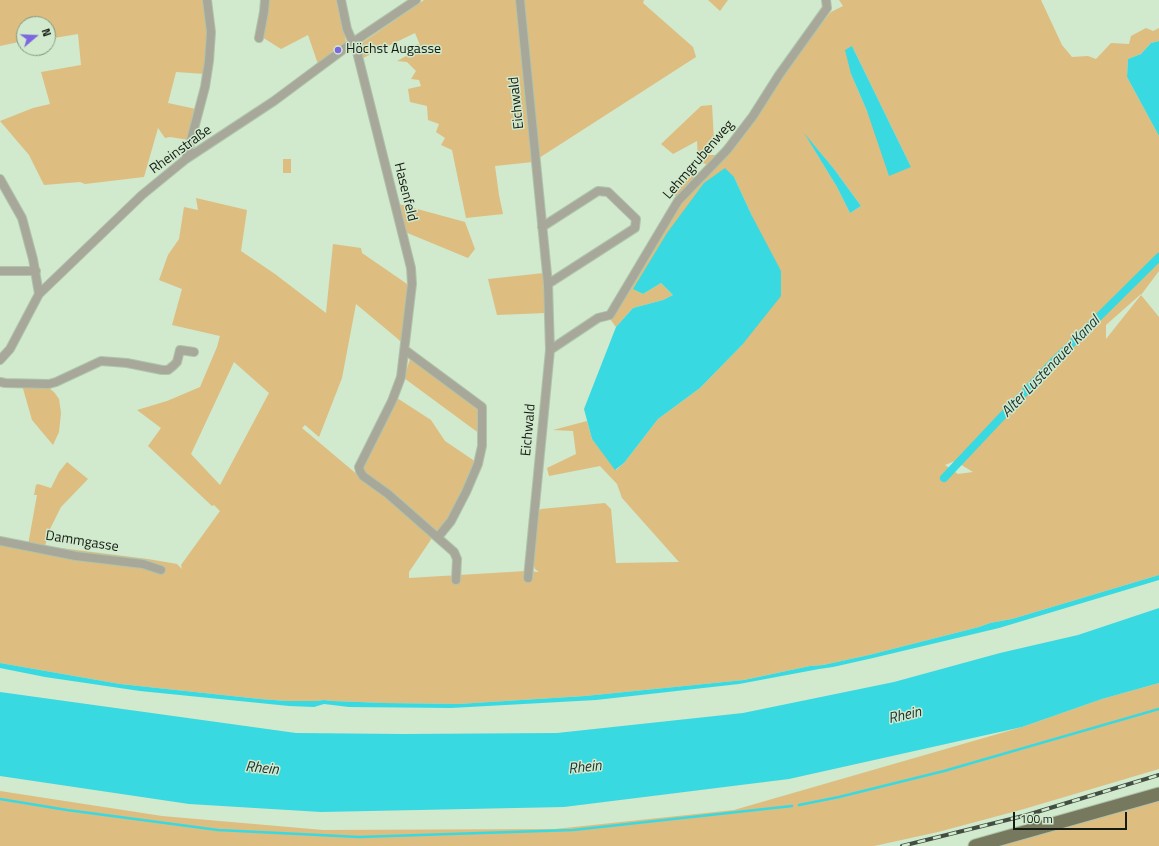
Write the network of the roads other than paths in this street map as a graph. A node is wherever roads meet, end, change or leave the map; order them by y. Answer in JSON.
{"nodes":[{"id":1,"x":207,"y":0,"type":"edge"},
{"id":2,"x":265,"y":0,"type":"edge"},
{"id":3,"x":341,"y":0,"type":"edge"},
{"id":4,"x":416,"y":0,"type":"edge"},
{"id":5,"x":520,"y":0,"type":"edge"},
{"id":6,"x":827,"y":4,"type":"edge"},
{"id":7,"x":259,"y":38,"type":"dead end"},
{"id":8,"x":352,"y":43,"type":"junction"},
{"id":9,"x":186,"y":159,"type":"junction"},
{"id":10,"x":0,"y":179,"type":"edge"},
{"id":11,"x":542,"y":227,"type":"junction"},
{"id":12,"x":0,"y":270,"type":"edge"},
{"id":13,"x":36,"y":271,"type":"junction"},
{"id":14,"x":548,"y":284,"type":"junction"},
{"id":15,"x":39,"y":294,"type":"junction"},
{"id":16,"x":405,"y":350,"type":"junction"},
{"id":17,"x":550,"y":350,"type":"junction"},
{"id":18,"x":194,"y":352,"type":"dead end"},
{"id":19,"x":0,"y":360,"type":"edge"},
{"id":20,"x":0,"y":382,"type":"edge"},
{"id":21,"x":438,"y":537,"type":"junction"},
{"id":22,"x":0,"y":541,"type":"edge"},
{"id":23,"x":161,"y":570,"type":"dead end"},
{"id":24,"x":528,"y":578,"type":"dead end"},
{"id":25,"x":456,"y":580,"type":"dead end"},
{"id":26,"x":1159,"y":794,"type":"edge"},
{"id":27,"x":975,"y":846,"type":"edge"}],
"edges":[{"from":1,"to":9,"type":"street"},
{"from":2,"to":7,"type":"street"},
{"from":3,"to":8,"type":"street","name":"Hasenfeld"},
{"from":4,"to":8,"type":"street","name":"Rheinstraße"},
{"from":5,"to":11,"type":"street","name":"Eichwald"},
{"from":6,"to":17,"type":"street","name":"Lehmgrubenweg"},
{"from":8,"to":9,"type":"street","name":"Rheinstraße"},
{"from":8,"to":16,"type":"street","name":"Hasenfeld"},
{"from":9,"to":15,"type":"street","name":"Rheinstraße"},
{"from":10,"to":13,"type":"street"},
{"from":11,"to":14,"type":"street","name":"Eichwald"},
{"from":11,"to":14,"type":"street"},
{"from":12,"to":13,"type":"street"},
{"from":13,"to":15,"type":"street"},
{"from":14,"to":17,"type":"street","name":"Eichwald"},
{"from":15,"to":19,"type":"street","name":"Rheinstraße"},
{"from":16,"to":21,"type":"street","name":"Hasenfeld"},
{"from":16,"to":21,"type":"street"},
{"from":17,"to":24,"type":"street","name":"Eichwald"},
{"from":18,"to":20,"type":"street"},
{"from":21,"to":25,"type":"street","name":"Hasenfeld"},
{"from":22,"to":23,"type":"street","name":"Dammgasse"},
{"from":26,"to":27,"type":"main road"}]}
